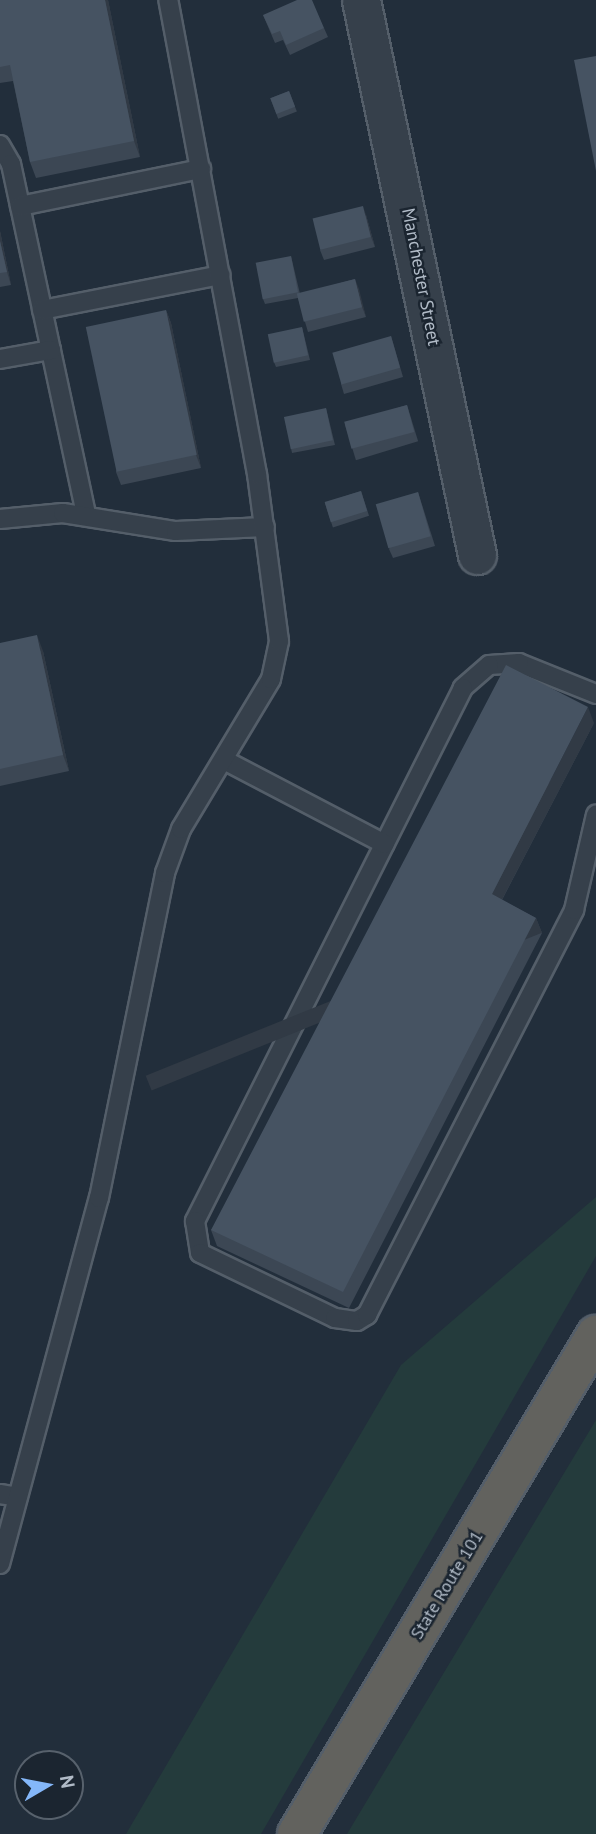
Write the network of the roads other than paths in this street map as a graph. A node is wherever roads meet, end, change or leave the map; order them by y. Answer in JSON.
{"nodes":[{"id":1,"x":168,"y":0,"type":"edge"},
{"id":2,"x":366,"y":3,"type":"edge"},
{"id":3,"x":2,"y":151,"type":"edge"},
{"id":4,"x":201,"y":169,"type":"junction"},
{"id":5,"x":20,"y":206,"type":"junction"},
{"id":6,"x":221,"y":275,"type":"junction"},
{"id":7,"x":42,"y":310,"type":"junction"},
{"id":8,"x":51,"y":350,"type":"junction"},
{"id":9,"x":0,"y":359,"type":"edge"},
{"id":10,"x":86,"y":514,"type":"junction"},
{"id":11,"x":0,"y":519,"type":"edge"},
{"id":12,"x":265,"y":527,"type":"junction"},
{"id":13,"x":477,"y":555,"type":"dead end"},
{"id":14,"x":596,"y":694,"type":"edge"},
{"id":15,"x":226,"y":761,"type":"junction"},
{"id":16,"x":596,"y":815,"type":"edge"},
{"id":17,"x":385,"y":844,"type":"junction"},
{"id":18,"x":596,"y":1335,"type":"edge"},
{"id":19,"x":0,"y":1494,"type":"edge"},
{"id":20,"x":18,"y":1497,"type":"junction"},
{"id":21,"x":0,"y":1564,"type":"edge"},
{"id":22,"x":297,"y":1834,"type":"edge"}],
"edges":[{"from":1,"to":4,"type":"lane"},
{"from":2,"to":13,"type":"street","name":"Manchester Street"},
{"from":3,"to":5,"type":"lane"},
{"from":4,"to":5,"type":"lane"},
{"from":4,"to":6,"type":"lane"},
{"from":5,"to":7,"type":"lane"},
{"from":6,"to":7,"type":"lane"},
{"from":6,"to":12,"type":"lane"},
{"from":7,"to":8,"type":"lane"},
{"from":8,"to":9,"type":"lane"},
{"from":8,"to":10,"type":"lane"},
{"from":10,"to":11,"type":"lane"},
{"from":10,"to":12,"type":"lane"},
{"from":12,"to":15,"type":"lane"},
{"from":14,"to":17,"type":"lane"},
{"from":15,"to":17,"type":"lane"},
{"from":15,"to":20,"type":"lane"},
{"from":16,"to":17,"type":"lane"},
{"from":18,"to":22,"type":"highway","name":"State Route 101"},
{"from":19,"to":20,"type":"lane"},
{"from":20,"to":21,"type":"lane"}]}
